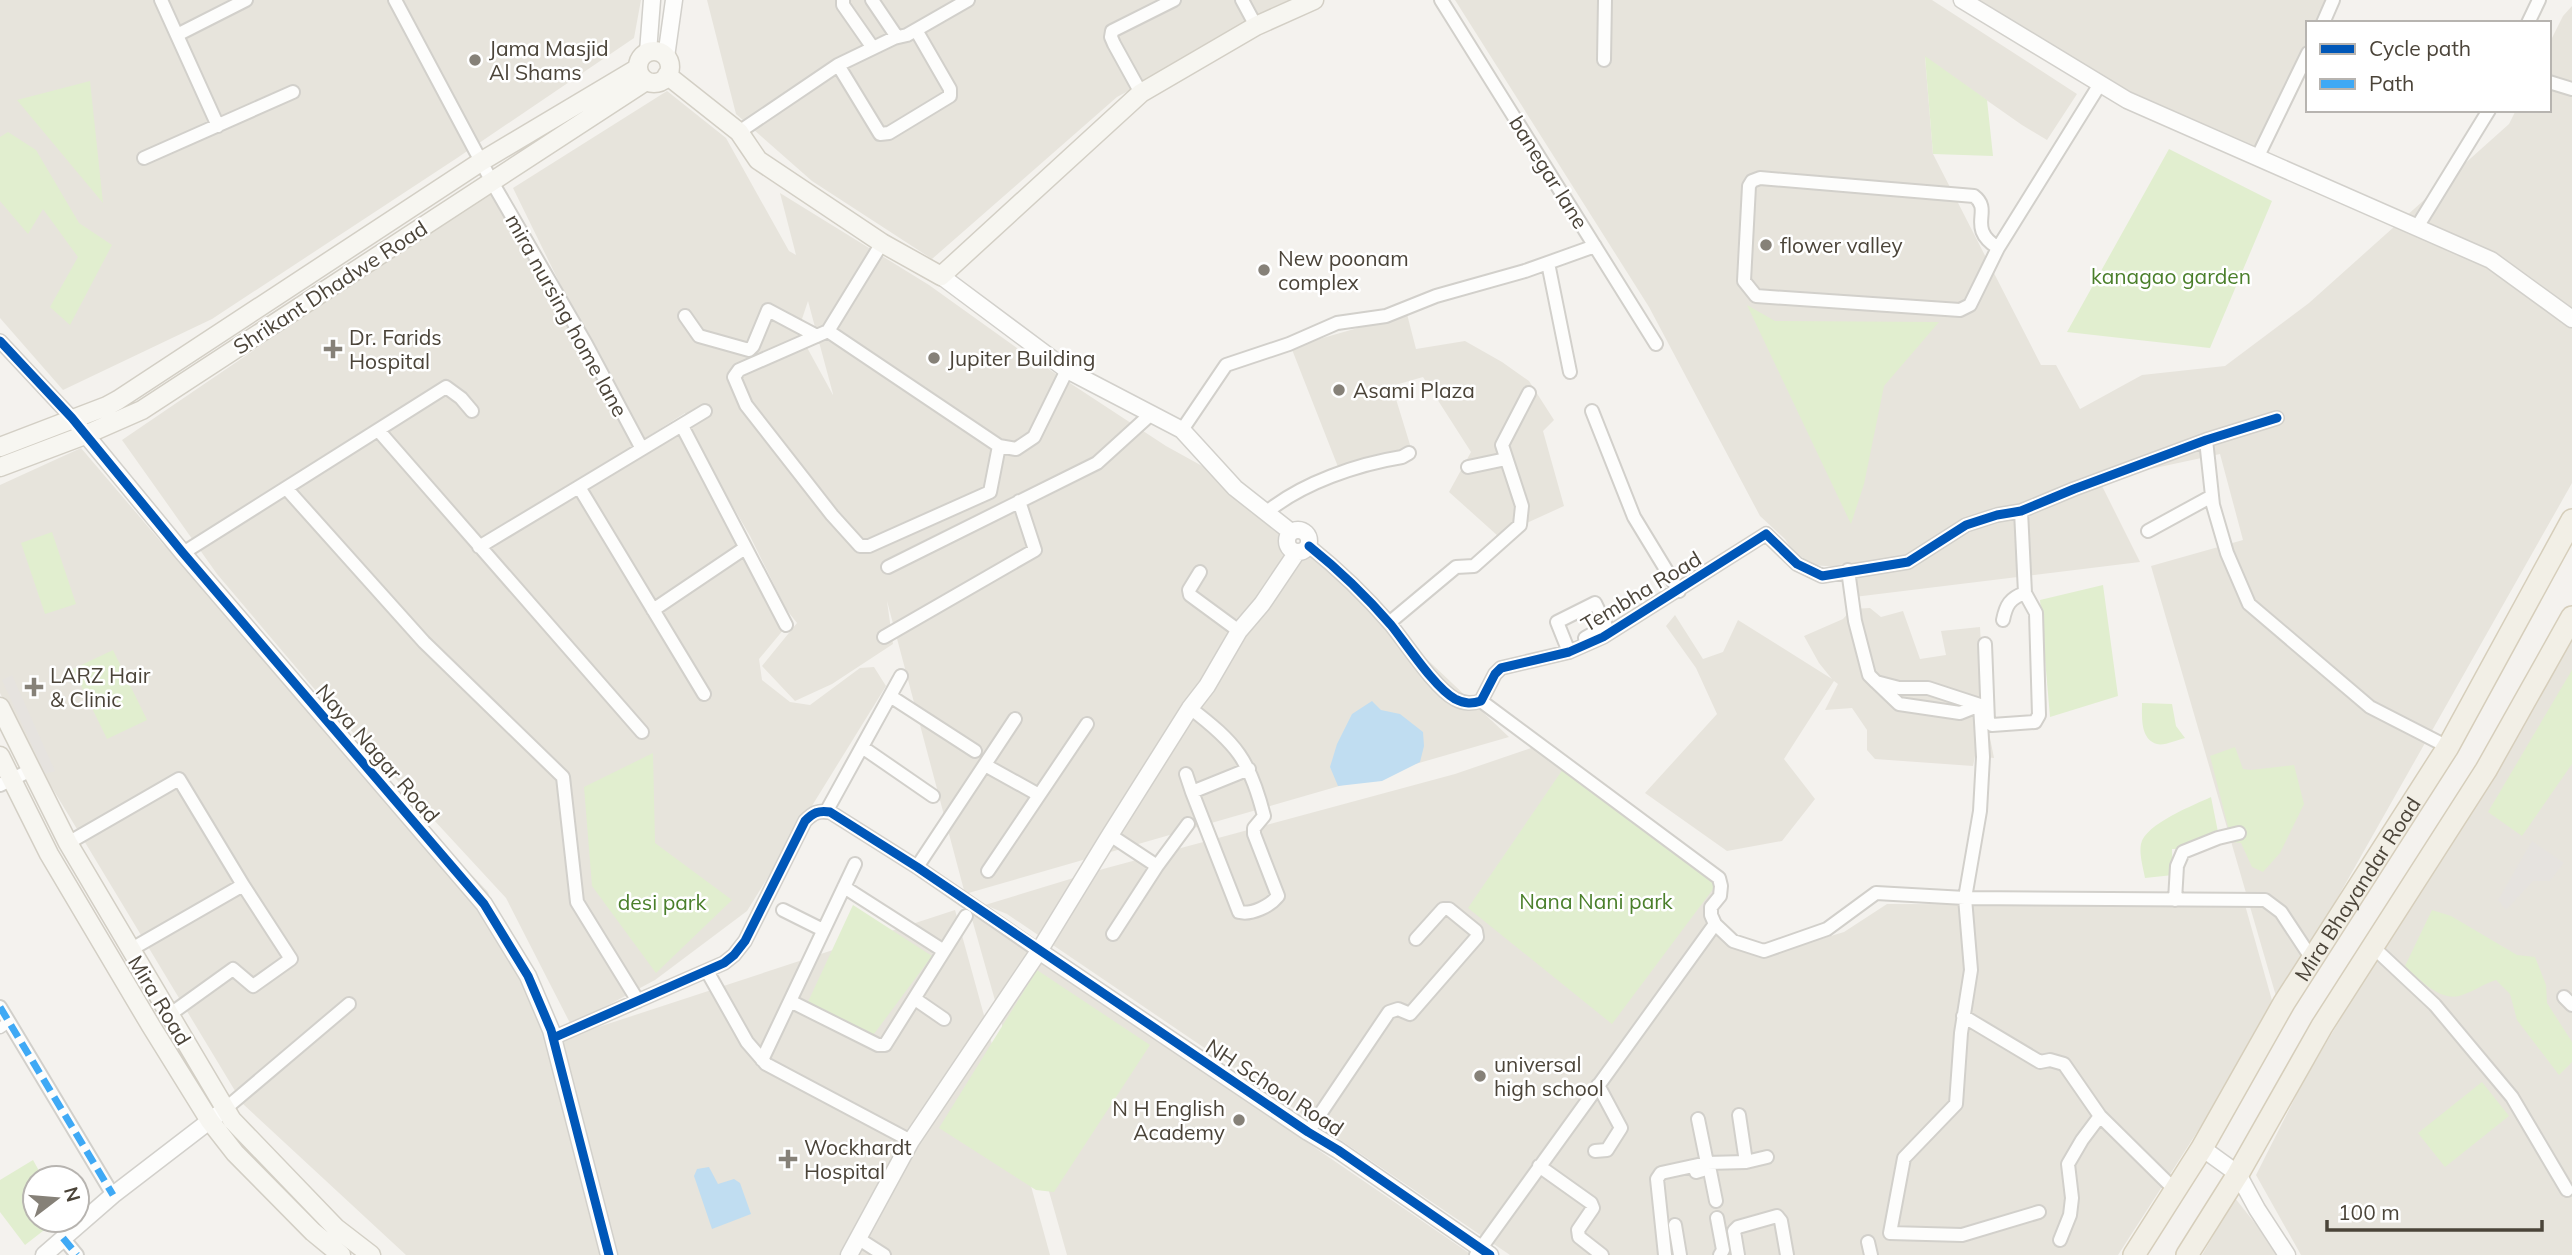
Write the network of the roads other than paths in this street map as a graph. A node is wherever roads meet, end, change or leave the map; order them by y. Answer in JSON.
{"nodes":[{"id":1,"x":161,"y":0,"type":"edge"},
{"id":2,"x":246,"y":0,"type":"edge"},
{"id":3,"x":395,"y":0,"type":"edge"},
{"id":4,"x":652,"y":0,"type":"edge"},
{"id":5,"x":674,"y":0,"type":"edge"},
{"id":6,"x":843,"y":0,"type":"edge"},
{"id":7,"x":872,"y":0,"type":"edge"},
{"id":8,"x":968,"y":0,"type":"edge"},
{"id":9,"x":1174,"y":0,"type":"edge"},
{"id":10,"x":1242,"y":0,"type":"edge"},
{"id":11,"x":1314,"y":0,"type":"edge"},
{"id":12,"x":1441,"y":0,"type":"edge"},
{"id":13,"x":1605,"y":0,"type":"edge"},
{"id":14,"x":1962,"y":0,"type":"edge"},
{"id":15,"x":2333,"y":0,"type":"edge"},
{"id":16,"x":2539,"y":0,"type":"edge"},
{"id":17,"x":2324,"y":21,"type":"edge"},
{"id":18,"x":2529,"y":21,"type":"edge"},
{"id":19,"x":1256,"y":26,"type":"junction"},
{"id":20,"x":916,"y":30,"type":"junction"},
{"id":21,"x":177,"y":35,"type":"junction"},
{"id":22,"x":897,"y":37,"type":"junction"},
{"id":23,"x":873,"y":48,"type":"junction"},
{"id":24,"x":648,"y":52,"type":"junction"},
{"id":25,"x":666,"y":57,"type":"junction"},
{"id":26,"x":2306,"y":57,"type":"edge"},
{"id":27,"x":1604,"y":60,"type":"dead end"},
{"id":28,"x":838,"y":65,"type":"junction"},
{"id":29,"x":642,"y":75,"type":"junction"},
{"id":30,"x":667,"y":75,"type":"junction"},
{"id":31,"x":2551,"y":83,"type":"edge"},
{"id":32,"x":2100,"y":84,"type":"junction"},
{"id":33,"x":2572,"y":89,"type":"edge"},
{"id":34,"x":293,"y":92,"type":"dead end"},
{"id":35,"x":1141,"y":93,"type":"junction"},
{"id":36,"x":2489,"y":112,"type":"edge"},
{"id":37,"x":218,"y":126,"type":"junction"},
{"id":38,"x":739,"y":132,"type":"junction"},
{"id":39,"x":2258,"y":156,"type":"junction"},
{"id":40,"x":144,"y":158,"type":"dead end"},
{"id":41,"x":482,"y":161,"type":"junction"},
{"id":42,"x":492,"y":182,"type":"junction"},
{"id":43,"x":2417,"y":227,"type":"junction"},
{"id":44,"x":882,"y":243,"type":"junction"},
{"id":45,"x":1595,"y":246,"type":"junction"},
{"id":46,"x":1998,"y":248,"type":"junction"},
{"id":47,"x":1548,"y":263,"type":"junction"},
{"id":48,"x":941,"y":276,"type":"junction"},
{"id":49,"x":685,"y":316,"type":"dead end"},
{"id":50,"x":2572,"y":319,"type":"edge"},
{"id":51,"x":822,"y":333,"type":"junction"},
{"id":52,"x":0,"y":341,"type":"edge"},
{"id":53,"x":1656,"y":344,"type":"dead end"},
{"id":54,"x":1067,"y":370,"type":"junction"},
{"id":55,"x":1570,"y":372,"type":"dead end"},
{"id":56,"x":1529,"y":393,"type":"dead end"},
{"id":57,"x":472,"y":411,"type":"dead end"},
{"id":58,"x":705,"y":411,"type":"dead end"},
{"id":59,"x":1592,"y":411,"type":"dead end"},
{"id":60,"x":1151,"y":414,"type":"junction"},
{"id":61,"x":72,"y":418,"type":"junction"},
{"id":62,"x":2277,"y":418,"type":"dead end"},
{"id":63,"x":682,"y":426,"type":"junction"},
{"id":64,"x":378,"y":430,"type":"junction"},
{"id":65,"x":1182,"y":430,"type":"junction"},
{"id":66,"x":85,"y":435,"type":"junction"},
{"id":67,"x":2206,"y":440,"type":"junction"},
{"id":68,"x":999,"y":446,"type":"junction"},
{"id":69,"x":0,"y":447,"type":"edge"},
{"id":70,"x":642,"y":449,"type":"junction"},
{"id":71,"x":1409,"y":453,"type":"dead end"},
{"id":72,"x":1506,"y":459,"type":"junction"},
{"id":73,"x":0,"y":467,"type":"edge"},
{"id":74,"x":1468,"y":467,"type":"dead end"},
{"id":75,"x":579,"y":487,"type":"junction"},
{"id":76,"x":286,"y":488,"type":"junction"},
{"id":77,"x":2212,"y":496,"type":"junction"},
{"id":78,"x":1020,"y":501,"type":"junction"},
{"id":79,"x":2021,"y":511,"type":"junction"},
{"id":80,"x":1267,"y":512,"type":"junction"},
{"id":81,"x":2572,"y":520,"type":"edge"},
{"id":82,"x":2148,"y":531,"type":"dead end"},
{"id":83,"x":479,"y":547,"type":"junction"},
{"id":84,"x":744,"y":548,"type":"junction"},
{"id":85,"x":1303,"y":549,"type":"junction"},
{"id":86,"x":183,"y":553,"type":"junction"},
{"id":87,"x":887,"y":567,"type":"dead end"},
{"id":88,"x":1848,"y":570,"type":"junction"},
{"id":89,"x":1200,"y":572,"type":"dead end"},
{"id":90,"x":1679,"y":591,"type":"junction"},
{"id":91,"x":2025,"y":593,"type":"junction"},
{"id":92,"x":653,"y":610,"type":"junction"},
{"id":93,"x":2572,"y":617,"type":"edge"},
{"id":94,"x":2003,"y":620,"type":"dead end"},
{"id":95,"x":1389,"y":623,"type":"junction"},
{"id":96,"x":786,"y":625,"type":"dead end"},
{"id":97,"x":1239,"y":631,"type":"junction"},
{"id":98,"x":884,"y":636,"type":"dead end"},
{"id":99,"x":1985,"y":644,"type":"dead end"},
{"id":100,"x":901,"y":676,"type":"dead end"},
{"id":101,"x":1875,"y":682,"type":"junction"},
{"id":102,"x":704,"y":694,"type":"dead end"},
{"id":103,"x":890,"y":696,"type":"junction"},
{"id":104,"x":1481,"y":701,"type":"junction"},
{"id":105,"x":1980,"y":705,"type":"junction"},
{"id":106,"x":0,"y":707,"type":"edge"},
{"id":107,"x":1190,"y":708,"type":"junction"},
{"id":108,"x":1015,"y":719,"type":"dead end"},
{"id":109,"x":1087,"y":724,"type":"dead end"},
{"id":110,"x":642,"y":732,"type":"dead end"},
{"id":111,"x":862,"y":747,"type":"junction"},
{"id":112,"x":2448,"y":747,"type":"junction"},
{"id":113,"x":975,"y":751,"type":"dead end"},
{"id":114,"x":0,"y":756,"type":"edge"},
{"id":115,"x":985,"y":765,"type":"junction"},
{"id":116,"x":1249,"y":769,"type":"junction"},
{"id":117,"x":31,"y":770,"type":"junction"},
{"id":118,"x":1186,"y":774,"type":"dead end"},
{"id":119,"x":6,"y":782,"type":"edge"},
{"id":120,"x":1192,"y":792,"type":"junction"},
{"id":121,"x":1039,"y":795,"type":"junction"},
{"id":122,"x":933,"y":796,"type":"dead end"},
{"id":123,"x":826,"y":811,"type":"junction"},
{"id":124,"x":1188,"y":824,"type":"dead end"},
{"id":125,"x":2239,"y":833,"type":"dead end"},
{"id":126,"x":1110,"y":835,"type":"junction"},
{"id":127,"x":68,"y":843,"type":"junction"},
{"id":128,"x":855,"y":864,"type":"dead end"},
{"id":129,"x":1157,"y":866,"type":"junction"},
{"id":130,"x":917,"y":867,"type":"junction"},
{"id":131,"x":988,"y":871,"type":"dead end"},
{"id":132,"x":243,"y":885,"type":"junction"},
{"id":133,"x":844,"y":887,"type":"junction"},
{"id":134,"x":1965,"y":898,"type":"junction"},
{"id":135,"x":2175,"y":900,"type":"junction"},
{"id":136,"x":783,"y":910,"type":"dead end"},
{"id":137,"x":966,"y":916,"type":"dead end"},
{"id":138,"x":1715,"y":924,"type":"junction"},
{"id":139,"x":823,"y":930,"type":"junction"},
{"id":140,"x":1113,"y":934,"type":"dead end"},
{"id":141,"x":1416,"y":939,"type":"dead end"},
{"id":142,"x":2372,"y":946,"type":"junction"},
{"id":143,"x":130,"y":950,"type":"junction"},
{"id":144,"x":944,"y":951,"type":"junction"},
{"id":145,"x":1039,"y":951,"type":"junction"},
{"id":146,"x":2312,"y":959,"type":"junction"},
{"id":147,"x":707,"y":971,"type":"junction"},
{"id":148,"x":915,"y":999,"type":"junction"},
{"id":149,"x":638,"y":1001,"type":"junction"},
{"id":150,"x":790,"y":1001,"type":"junction"},
{"id":151,"x":349,"y":1004,"type":"dead end"},
{"id":152,"x":0,"y":1007,"type":"edge"},
{"id":153,"x":169,"y":1015,"type":"junction"},
{"id":154,"x":1963,"y":1016,"type":"junction"},
{"id":155,"x":944,"y":1019,"type":"dead end"},
{"id":156,"x":5,"y":1025,"type":"edge"},
{"id":157,"x":553,"y":1038,"type":"junction"},
{"id":158,"x":762,"y":1060,"type":"junction"},
{"id":159,"x":1598,"y":1084,"type":"junction"},
{"id":160,"x":225,"y":1109,"type":"junction"},
{"id":161,"x":1739,"y":1115,"type":"dead end"},
{"id":162,"x":2101,"y":1116,"type":"junction"},
{"id":163,"x":1698,"y":1119,"type":"dead end"},
{"id":164,"x":210,"y":1121,"type":"junction"},
{"id":165,"x":1308,"y":1132,"type":"junction"},
{"id":166,"x":911,"y":1141,"type":"junction"},
{"id":167,"x":2202,"y":1148,"type":"junction"},
{"id":168,"x":1595,"y":1151,"type":"dead end"},
{"id":169,"x":1767,"y":1157,"type":"dead end"},
{"id":170,"x":1746,"y":1162,"type":"junction"},
{"id":171,"x":1707,"y":1163,"type":"junction"},
{"id":172,"x":1539,"y":1166,"type":"junction"},
{"id":173,"x":2238,"y":1174,"type":"junction"},
{"id":174,"x":2175,"y":1190,"type":"junction"},
{"id":175,"x":2567,"y":1190,"type":"dead end"},
{"id":176,"x":113,"y":1195,"type":"junction"},
{"id":177,"x":1716,"y":1201,"type":"dead end"},
{"id":178,"x":2039,"y":1212,"type":"dead end"},
{"id":179,"x":1660,"y":1214,"type":"junction"},
{"id":180,"x":1717,"y":1218,"type":"dead end"},
{"id":181,"x":1675,"y":1225,"type":"dead end"},
{"id":182,"x":63,"y":1238,"type":"junction"},
{"id":183,"x":859,"y":1239,"type":"junction"},
{"id":184,"x":2060,"y":1240,"type":"dead end"},
{"id":185,"x":1482,"y":1253,"type":"edge"},
{"id":186,"x":44,"y":1255,"type":"edge"},
{"id":187,"x":77,"y":1255,"type":"edge"},
{"id":188,"x":341,"y":1255,"type":"edge"},
{"id":189,"x":370,"y":1255,"type":"edge"},
{"id":190,"x":609,"y":1255,"type":"edge"},
{"id":191,"x":849,"y":1255,"type":"edge"},
{"id":192,"x":884,"y":1255,"type":"edge"},
{"id":193,"x":1602,"y":1255,"type":"edge"},
{"id":194,"x":1665,"y":1255,"type":"edge"},
{"id":195,"x":1680,"y":1255,"type":"edge"},
{"id":196,"x":1720,"y":1255,"type":"edge"},
{"id":197,"x":1738,"y":1255,"type":"edge"},
{"id":198,"x":1787,"y":1255,"type":"edge"},
{"id":199,"x":2134,"y":1255,"type":"edge"},
{"id":200,"x":2187,"y":1255,"type":"edge"},
{"id":201,"x":2287,"y":1255,"type":"edge"}],
"edges":[{"from":1,"to":21,"type":"street"},
{"from":2,"to":21,"type":"street"},
{"from":3,"to":41,"type":"street","name":"mira nursing home lane"},
{"from":4,"to":24,"type":"street"},
{"from":5,"to":25,"type":"street"},
{"from":6,"to":23,"type":"street"},
{"from":7,"to":22,"type":"street"},
{"from":8,"to":20,"type":"street"},
{"from":9,"to":35,"type":"street"},
{"from":10,"to":19,"type":"street"},
{"from":11,"to":19,"type":"main road"},
{"from":12,"to":45,"type":"street","name":"banegar lane"},
{"from":13,"to":27,"type":"street"},
{"from":14,"to":32,"type":"street"},
{"from":15,"to":17,"type":"street"},
{"from":16,"to":18,"type":"street"},
{"from":19,"to":35,"type":"main road"},
{"from":20,"to":22,"type":"street"},
{"from":20,"to":28,"type":"street"},
{"from":21,"to":37,"type":"street"},
{"from":22,"to":23,"type":"street"},
{"from":23,"to":28,"type":"street"},
{"from":24,"to":25,"type":"main road"},
{"from":24,"to":29,"type":"main road"},
{"from":25,"to":30,"type":"main road"},
{"from":26,"to":39,"type":"street"},
{"from":28,"to":38,"type":"street"},
{"from":29,"to":30,"type":"main road"},
{"from":29,"to":41,"type":"main road","name":"Shrikant Dhadwe Road"},
{"from":29,"to":42,"type":"main road","name":"Shrikant Dhadwe Road"},
{"from":30,"to":38,"type":"main road"},
{"from":31,"to":33,"type":"street"},
{"from":32,"to":39,"type":"street"},
{"from":32,"to":46,"type":"street"},
{"from":34,"to":37,"type":"street"},
{"from":35,"to":48,"type":"main road"},
{"from":36,"to":43,"type":"street"},
{"from":37,"to":40,"type":"street"},
{"from":38,"to":44,"type":"main road"},
{"from":39,"to":43,"type":"street"},
{"from":41,"to":42,"type":"street","name":"mira nursing home lane"},
{"from":41,"to":61,"type":"main road","name":"Shrikant Dhadwe Road"},
{"from":42,"to":66,"type":"main road","name":"Shrikant Dhadwe Road"},
{"from":42,"to":70,"type":"street","name":"mira nursing home lane"},
{"from":43,"to":50,"type":"street"},
{"from":44,"to":48,"type":"main road"},
{"from":44,"to":51,"type":"street"},
{"from":45,"to":47,"type":"street"},
{"from":45,"to":53,"type":"street","name":"banegar lane"},
{"from":46,"to":46,"type":"street"},
{"from":47,"to":55,"type":"street"},
{"from":47,"to":65,"type":"street"},
{"from":48,"to":54,"type":"street"},
{"from":49,"to":51,"type":"street"},
{"from":51,"to":68,"type":"street"},
{"from":51,"to":68,"type":"street"},
{"from":52,"to":61,"type":"street","name":"Naya Nagar Road"},
{"from":54,"to":60,"type":"street"},
{"from":54,"to":68,"type":"street"},
{"from":56,"to":72,"type":"street"},
{"from":57,"to":64,"type":"street"},
{"from":58,"to":63,"type":"street"},
{"from":59,"to":90,"type":"street"},
{"from":60,"to":65,"type":"street"},
{"from":60,"to":78,"type":"street"},
{"from":61,"to":66,"type":"street","name":"Naya Nagar Road"},
{"from":61,"to":69,"type":"main road","name":"Shrikant Dhadwe Road"},
{"from":62,"to":67,"type":"street"},
{"from":63,"to":70,"type":"street"},
{"from":63,"to":84,"type":"street"},
{"from":64,"to":76,"type":"street"},
{"from":64,"to":83,"type":"street"},
{"from":65,"to":80,"type":"street"},
{"from":66,"to":73,"type":"main road","name":"Shrikant Dhadwe Road"},
{"from":66,"to":86,"type":"street","name":"Naya Nagar Road"},
{"from":67,"to":77,"type":"street"},
{"from":67,"to":79,"type":"street"},
{"from":70,"to":75,"type":"street"},
{"from":71,"to":80,"type":"street"},
{"from":72,"to":74,"type":"street"},
{"from":72,"to":95,"type":"street"},
{"from":75,"to":83,"type":"street"},
{"from":75,"to":92,"type":"street"},
{"from":76,"to":86,"type":"street"},
{"from":76,"to":149,"type":"street"},
{"from":77,"to":82,"type":"street"},
{"from":77,"to":112,"type":"street"},
{"from":78,"to":87,"type":"street"},
{"from":78,"to":98,"type":"street"},
{"from":79,"to":88,"type":"street"},
{"from":79,"to":91,"type":"street"},
{"from":80,"to":85,"type":"street"},
{"from":81,"to":112,"type":"main road","name":"Mira Bhayandar Road"},
{"from":83,"to":110,"type":"street"},
{"from":84,"to":92,"type":"street"},
{"from":84,"to":96,"type":"street"},
{"from":85,"to":95,"type":"street"},
{"from":85,"to":97,"type":"street"},
{"from":86,"to":157,"type":"street","name":"Naya Nagar Road"},
{"from":88,"to":90,"type":"street","name":"Tembha Road"},
{"from":88,"to":101,"type":"street"},
{"from":89,"to":97,"type":"street"},
{"from":90,"to":104,"type":"street","name":"Tembha Road"},
{"from":91,"to":94,"type":"street"},
{"from":91,"to":99,"type":"street"},
{"from":92,"to":102,"type":"street"},
{"from":93,"to":142,"type":"main road","name":"Mira Bhayandar Road"},
{"from":95,"to":104,"type":"street"},
{"from":97,"to":107,"type":"street"},
{"from":100,"to":103,"type":"street"},
{"from":101,"to":105,"type":"street"},
{"from":101,"to":105,"type":"street"},
{"from":103,"to":111,"type":"street"},
{"from":103,"to":113,"type":"street"},
{"from":104,"to":138,"type":"street"},
{"from":105,"to":134,"type":"street"},
{"from":106,"to":117,"type":"main road","name":"Mira Road"},
{"from":107,"to":116,"type":"street"},
{"from":107,"to":126,"type":"street"},
{"from":108,"to":115,"type":"street"},
{"from":109,"to":121,"type":"street"},
{"from":111,"to":122,"type":"street"},
{"from":111,"to":123,"type":"street"},
{"from":112,"to":146,"type":"main road","name":"Mira Bhayandar Road"},
{"from":114,"to":119,"type":"main road","name":"Mira Road"},
{"from":115,"to":121,"type":"street"},
{"from":115,"to":130,"type":"street"},
{"from":116,"to":120,"type":"street"},
{"from":116,"to":120,"type":"street"},
{"from":117,"to":119,"type":"street"},
{"from":117,"to":127,"type":"main road","name":"Mira Road"},
{"from":118,"to":120,"type":"street"},
{"from":119,"to":164,"type":"main road","name":"Mira Road"},
{"from":121,"to":131,"type":"street"},
{"from":123,"to":130,"type":"street"},
{"from":123,"to":147,"type":"street"},
{"from":124,"to":129,"type":"street"},
{"from":125,"to":135,"type":"street"},
{"from":126,"to":129,"type":"street"},
{"from":126,"to":145,"type":"street"},
{"from":127,"to":132,"type":"street"},
{"from":127,"to":143,"type":"main road","name":"Mira Road"},
{"from":128,"to":133,"type":"street"},
{"from":129,"to":140,"type":"street"},
{"from":130,"to":145,"type":"street"},
{"from":132,"to":143,"type":"street"},
{"from":132,"to":153,"type":"street"},
{"from":133,"to":139,"type":"street"},
{"from":133,"to":144,"type":"street"},
{"from":134,"to":135,"type":"street"},
{"from":134,"to":138,"type":"street"},
{"from":134,"to":154,"type":"street"},
{"from":135,"to":146,"type":"street"},
{"from":136,"to":139,"type":"street"},
{"from":137,"to":144,"type":"street"},
{"from":138,"to":159,"type":"street"},
{"from":139,"to":150,"type":"street"},
{"from":141,"to":165,"type":"street"},
{"from":142,"to":173,"type":"main road","name":"Mira Bhayandar Road"},
{"from":142,"to":175,"type":"street"},
{"from":143,"to":153,"type":"main road","name":"Mira Road"},
{"from":144,"to":148,"type":"street"},
{"from":145,"to":165,"type":"street","name":"NH School Road"},
{"from":145,"to":166,"type":"street"},
{"from":146,"to":167,"type":"main road","name":"Mira Bhayandar Road"},
{"from":147,"to":149,"type":"street"},
{"from":147,"to":158,"type":"street"},
{"from":148,"to":150,"type":"street"},
{"from":148,"to":155,"type":"street"},
{"from":149,"to":157,"type":"street"},
{"from":150,"to":158,"type":"street"},
{"from":151,"to":160,"type":"street"},
{"from":152,"to":156,"type":"street"},
{"from":153,"to":160,"type":"main road","name":"Mira Road"},
{"from":154,"to":162,"type":"street"},
{"from":154,"to":178,"type":"street"},
{"from":156,"to":176,"type":"street"},
{"from":157,"to":190,"type":"street","name":"Naya Nagar Road"},
{"from":158,"to":166,"type":"street"},
{"from":159,"to":168,"type":"street"},
{"from":159,"to":172,"type":"street"},
{"from":160,"to":164,"type":"street"},
{"from":160,"to":189,"type":"main road","name":"Mira Road"},
{"from":161,"to":170,"type":"street"},
{"from":162,"to":174,"type":"street"},
{"from":162,"to":184,"type":"street"},
{"from":163,"to":171,"type":"street"},
{"from":164,"to":176,"type":"street"},
{"from":164,"to":188,"type":"main road","name":"Mira Road"},
{"from":165,"to":185,"type":"street","name":"NH School Road"},
{"from":166,"to":183,"type":"street"},
{"from":167,"to":173,"type":"street"},
{"from":167,"to":174,"type":"main road","name":"Mira Bhayandar Road"},
{"from":169,"to":170,"type":"street"},
{"from":170,"to":171,"type":"street"},
{"from":171,"to":179,"type":"street"},
{"from":172,"to":185,"type":"street"},
{"from":172,"to":193,"type":"street"},
{"from":173,"to":200,"type":"main road","name":"Mira Bhayandar Road"},
{"from":173,"to":201,"type":"street"},
{"from":174,"to":199,"type":"main road","name":"Mira Bhayandar Road"},
{"from":176,"to":182,"type":"street"},
{"from":177,"to":179,"type":"street"},
{"from":179,"to":194,"type":"street"},
{"from":180,"to":196,"type":"street"},
{"from":181,"to":195,"type":"street"},
{"from":182,"to":186,"type":"street"},
{"from":182,"to":187,"type":"street"},
{"from":183,"to":191,"type":"street"},
{"from":183,"to":192,"type":"street"},
{"from":197,"to":198,"type":"street"}]}
